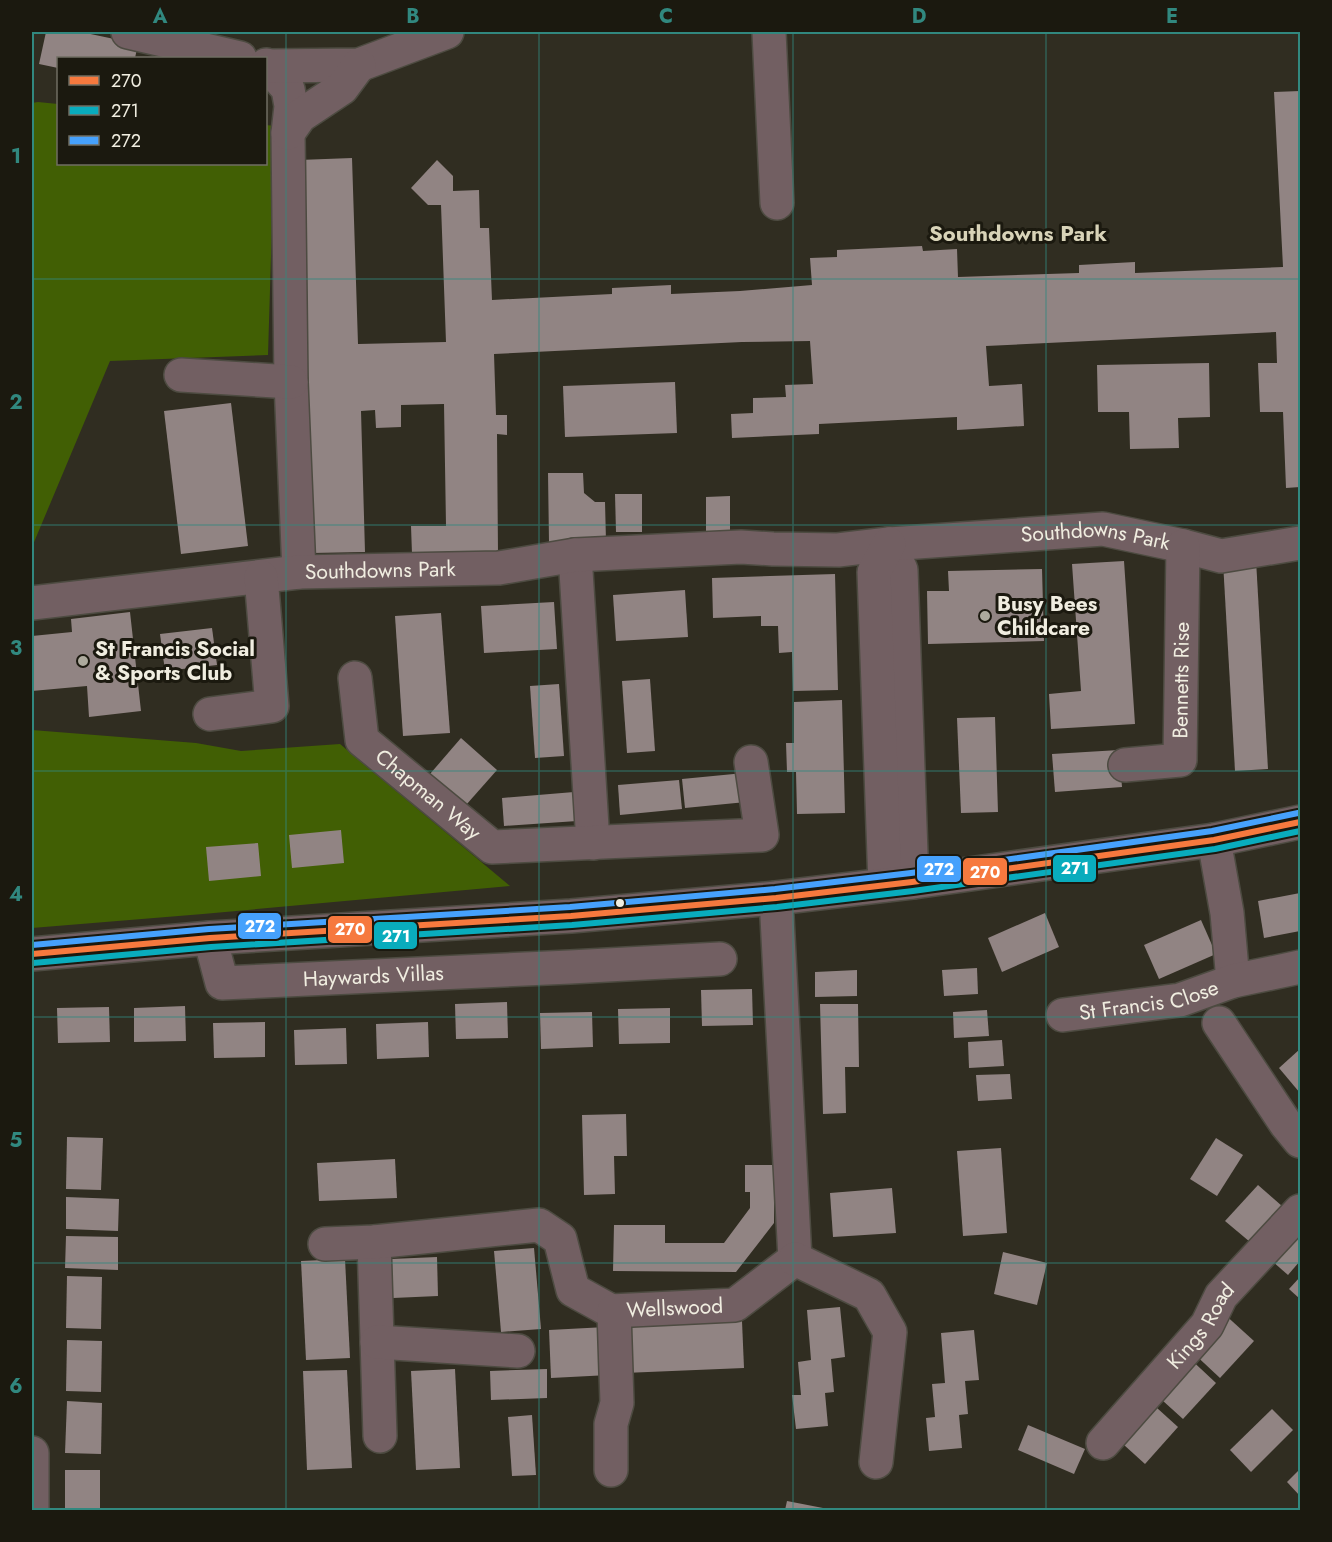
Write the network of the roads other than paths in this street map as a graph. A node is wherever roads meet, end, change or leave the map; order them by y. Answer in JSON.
{"nodes":[{"id":1,"x":128,"y":32,"type":"edge"},
{"id":2,"x":447,"y":32,"type":"edge"},
{"id":3,"x":769,"y":32,"type":"edge"},
{"id":4,"x":233,"y":57,"type":"edge"},
{"id":5,"x":267,"y":63,"type":"edge"},
{"id":6,"x":359,"y":65,"type":"junction"},
{"id":7,"x":267,"y":70,"type":"edge"},
{"id":8,"x":288,"y":133,"type":"junction"},
{"id":9,"x":777,"y":203,"type":"dead end"},
{"id":10,"x":181,"y":375,"type":"dead end"},
{"id":11,"x":291,"y":382,"type":"junction"},
{"id":12,"x":1300,"y":543,"type":"edge"},
{"id":13,"x":889,"y":544,"type":"junction"},
{"id":14,"x":1183,"y":546,"type":"junction"},
{"id":15,"x":575,"y":555,"type":"junction"},
{"id":16,"x":299,"y":572,"type":"junction"},
{"id":17,"x":261,"y":577,"type":"junction"},
{"id":18,"x":32,"y":603,"type":"edge"},
{"id":19,"x":355,"y":678,"type":"dead end"},
{"id":20,"x":210,"y":714,"type":"dead end"},
{"id":21,"x":751,"y":762,"type":"dead end"},
{"id":22,"x":1125,"y":765,"type":"dead end"},
{"id":23,"x":1300,"y":822,"type":"edge"},
{"id":24,"x":1214,"y":840,"type":"junction"},
{"id":25,"x":593,"y":843,"type":"junction"},
{"id":26,"x":898,"y":883,"type":"junction"},
{"id":27,"x":776,"y":898,"type":"junction"},
{"id":28,"x":571,"y":916,"type":"junction"},
{"id":29,"x":210,"y":938,"type":"junction"},
{"id":30,"x":32,"y":954,"type":"edge"},
{"id":31,"x":720,"y":959,"type":"dead end"},
{"id":32,"x":570,"y":967,"type":"junction"},
{"id":33,"x":1300,"y":967,"type":"edge"},
{"id":34,"x":1233,"y":981,"type":"junction"},
{"id":35,"x":1063,"y":1015,"type":"dead end"},
{"id":36,"x":1219,"y":1023,"type":"dead end"},
{"id":37,"x":1300,"y":1141,"type":"edge"},
{"id":38,"x":1300,"y":1211,"type":"edge"},
{"id":39,"x":374,"y":1242,"type":"junction"},
{"id":40,"x":325,"y":1244,"type":"dead end"},
{"id":41,"x":795,"y":1259,"type":"junction"},
{"id":42,"x":614,"y":1311,"type":"junction"},
{"id":43,"x":377,"y":1342,"type":"junction"},
{"id":44,"x":518,"y":1351,"type":"dead end"},
{"id":45,"x":380,"y":1436,"type":"dead end"},
{"id":46,"x":1103,"y":1443,"type":"dead end"},
{"id":47,"x":32,"y":1453,"type":"edge"},
{"id":48,"x":874,"y":1463,"type":"dead end"},
{"id":49,"x":611,"y":1470,"type":"dead end"},
{"id":50,"x":32,"y":1510,"type":"edge"}],
"edges":[{"from":1,"to":4,"type":"street"},
{"from":2,"to":6,"type":"street"},
{"from":3,"to":9,"type":"street"},
{"from":5,"to":6,"type":"street"},
{"from":6,"to":8,"type":"street"},
{"from":7,"to":8,"type":"street","name":"Southdowns Park"},
{"from":8,"to":11,"type":"street","name":"Southdowns Park"},
{"from":10,"to":11,"type":"street"},
{"from":11,"to":16,"type":"street","name":"Southdowns Park"},
{"from":12,"to":14,"type":"street","name":"Southdowns Park"},
{"from":13,"to":14,"type":"street","name":"Southdowns Park"},
{"from":13,"to":15,"type":"street","name":"Southdowns Park"},
{"from":13,"to":26,"type":"street"},
{"from":14,"to":22,"type":"street","name":"Bennetts Rise"},
{"from":15,"to":16,"type":"street","name":"Southdowns Park"},
{"from":15,"to":25,"type":"street"},
{"from":16,"to":17,"type":"street"},
{"from":17,"to":18,"type":"street"},
{"from":17,"to":20,"type":"street"},
{"from":19,"to":25,"type":"street","name":"Chapman Way"},
{"from":21,"to":25,"type":"street","name":"Chapman Way"},
{"from":23,"to":24,"type":"street"},
{"from":24,"to":26,"type":"street"},
{"from":24,"to":34,"type":"street","name":"St Francis Close"},
{"from":26,"to":27,"type":"street"},
{"from":27,"to":28,"type":"street"},
{"from":27,"to":41,"type":"street"},
{"from":28,"to":29,"type":"street"},
{"from":28,"to":32,"type":"street"},
{"from":29,"to":30,"type":"street"},
{"from":29,"to":32,"type":"street","name":"Haywards Villas"},
{"from":31,"to":32,"type":"street","name":"Haywards Villas"},
{"from":33,"to":34,"type":"street","name":"St Francis Close"},
{"from":34,"to":35,"type":"street","name":"St Francis Close"},
{"from":36,"to":37,"type":"street"},
{"from":38,"to":46,"type":"street","name":"Kings Road"},
{"from":39,"to":40,"type":"street","name":"Wellswood"},
{"from":39,"to":42,"type":"street","name":"Wellswood"},
{"from":39,"to":43,"type":"street"},
{"from":41,"to":42,"type":"street","name":"Wellswood"},
{"from":41,"to":48,"type":"street"},
{"from":42,"to":49,"type":"street"},
{"from":43,"to":44,"type":"street"},
{"from":43,"to":45,"type":"street"},
{"from":47,"to":50,"type":"street"}]}
